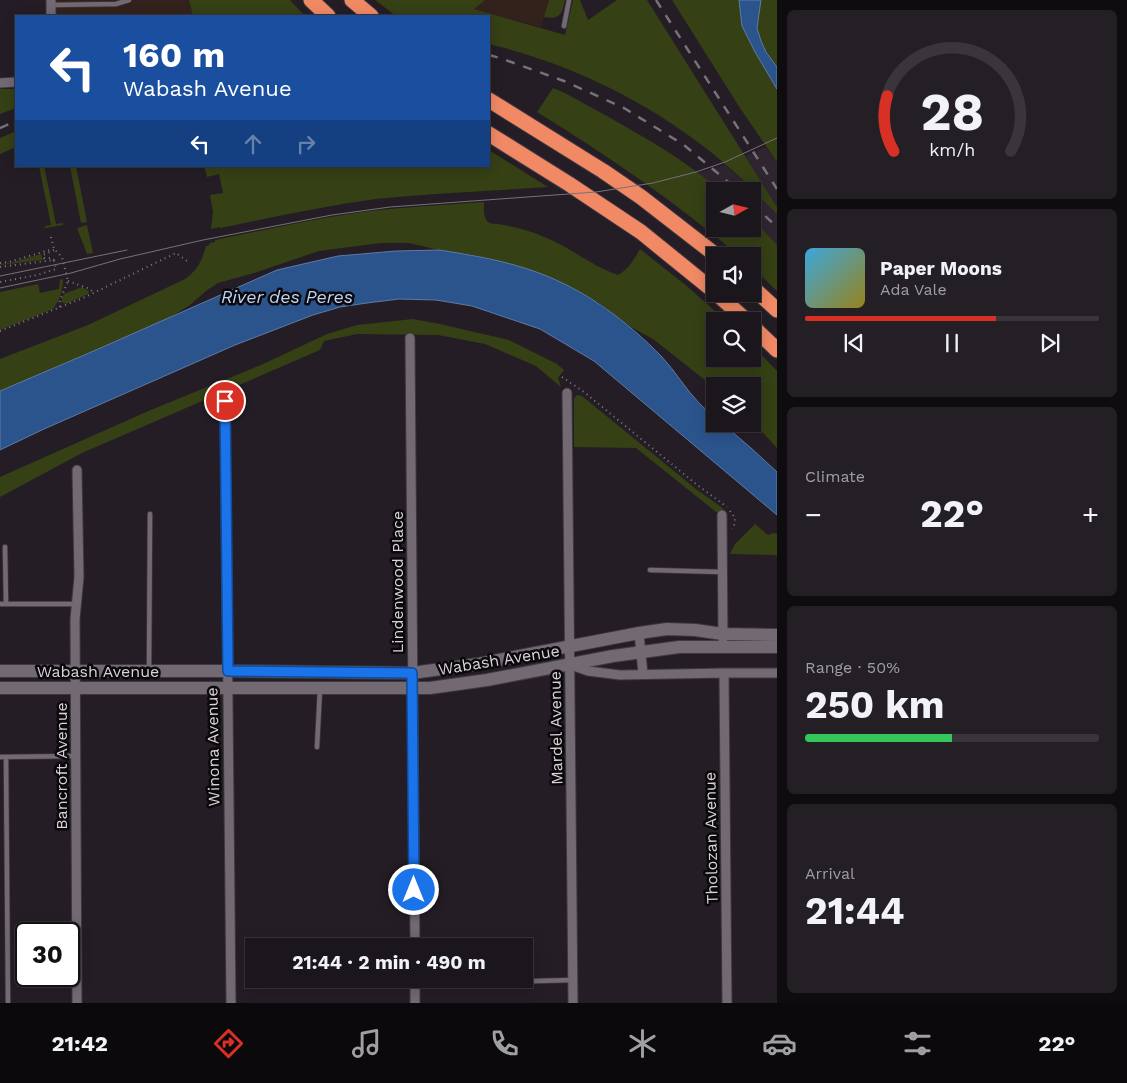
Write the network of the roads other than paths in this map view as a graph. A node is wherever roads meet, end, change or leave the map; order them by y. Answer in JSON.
{"nodes":[{"id":1,"x":129,"y":0,"type":"edge"},
{"id":2,"x":311,"y":0,"type":"edge"},
{"id":3,"x":569,"y":0,"type":"edge"},
{"id":4,"x":353,"y":1,"type":"edge"},
{"id":5,"x":51,"y":2,"type":"edge"},
{"id":6,"x":51,"y":15,"type":"edge"},
{"id":7,"x":327,"y":15,"type":"edge"},
{"id":8,"x":370,"y":15,"type":"edge"},
{"id":9,"x":564,"y":26,"type":"dead end"},
{"id":10,"x":0,"y":82,"type":"edge"},
{"id":11,"x":15,"y":82,"type":"edge"},
{"id":12,"x":490,"y":101,"type":"edge"},
{"id":13,"x":490,"y":135,"type":"edge"},
{"id":14,"x":706,"y":247,"type":"edge"},
{"id":15,"x":706,"y":285,"type":"edge"},
{"id":16,"x":761,"y":295,"type":"edge"},
{"id":17,"x":726,"y":302,"type":"edge"},
{"id":18,"x":777,"y":310,"type":"edge"},
{"id":19,"x":737,"y":312,"type":"edge"},
{"id":20,"x":761,"y":335,"type":"edge"},
{"id":21,"x":410,"y":338,"type":"dead end"},
{"id":22,"x":777,"y":350,"type":"edge"},
{"id":23,"x":567,"y":393,"type":"dead end"},
{"id":24,"x":225,"y":401,"type":"dead end"},
{"id":25,"x":77,"y":470,"type":"dead end"},
{"id":26,"x":150,"y":514,"type":"dead end"},
{"id":27,"x":722,"y":515,"type":"dead end"},
{"id":28,"x":5,"y":547,"type":"dead end"},
{"id":29,"x":650,"y":570,"type":"dead end"},
{"id":30,"x":722,"y":572,"type":"junction"},
{"id":31,"x":3,"y":604,"type":"edge"},
{"id":32,"x":77,"y":604,"type":"junction"},
{"id":33,"x":639,"y":633,"type":"junction"},
{"id":34,"x":723,"y":634,"type":"junction"},
{"id":35,"x":777,"y":635,"type":"edge"},
{"id":36,"x":569,"y":647,"type":"junction"},
{"id":37,"x":723,"y":647,"type":"junction"},
{"id":38,"x":777,"y":647,"type":"edge"},
{"id":39,"x":640,"y":652,"type":"junction"},
{"id":40,"x":570,"y":664,"type":"junction"},
{"id":41,"x":75,"y":671,"type":"junction"},
{"id":42,"x":228,"y":671,"type":"junction"},
{"id":43,"x":0,"y":672,"type":"edge"},
{"id":44,"x":149,"y":672,"type":"junction"},
{"id":45,"x":412,"y":673,"type":"junction"},
{"id":46,"x":724,"y":673,"type":"junction"},
{"id":47,"x":777,"y":673,"type":"edge"},
{"id":48,"x":643,"y":674,"type":"junction"},
{"id":49,"x":75,"y":687,"type":"junction"},
{"id":50,"x":412,"y":687,"type":"junction"},
{"id":51,"x":0,"y":688,"type":"edge"},
{"id":52,"x":228,"y":688,"type":"junction"},
{"id":53,"x":320,"y":688,"type":"junction"},
{"id":54,"x":317,"y":747,"type":"dead end"},
{"id":55,"x":76,"y":756,"type":"junction"},
{"id":56,"x":0,"y":757,"type":"edge"},
{"id":57,"x":6,"y":757,"type":"junction"},
{"id":58,"x":414,"y":938,"type":"edge"},
{"id":59,"x":573,"y":980,"type":"junction"},
{"id":60,"x":533,"y":981,"type":"edge"},
{"id":61,"x":415,"y":988,"type":"edge"},
{"id":62,"x":8,"y":1003,"type":"edge"},
{"id":63,"x":77,"y":1003,"type":"edge"},
{"id":64,"x":231,"y":1003,"type":"edge"},
{"id":65,"x":415,"y":1003,"type":"edge"},
{"id":66,"x":574,"y":1003,"type":"edge"},
{"id":67,"x":727,"y":1003,"type":"edge"}],
"edges":[{"from":1,"to":5,"type":"lane"},
{"from":2,"to":7,"type":"highway"},
{"from":3,"to":9,"type":"lane"},
{"from":4,"to":8,"type":"highway"},
{"from":5,"to":6,"type":"street"},
{"from":10,"to":11,"type":"street"},
{"from":12,"to":14,"type":"highway"},
{"from":13,"to":15,"type":"highway"},
{"from":16,"to":18,"type":"highway"},
{"from":17,"to":19,"type":"highway"},
{"from":20,"to":22,"type":"highway"},
{"from":21,"to":45,"type":"street","name":"Lindenwood Place"},
{"from":23,"to":36,"type":"street","name":"Mardel Avenue"},
{"from":24,"to":42,"type":"street","name":"Winona Avenue"},
{"from":25,"to":32,"type":"street","name":"Bancroft Avenue"},
{"from":26,"to":44,"type":"lane"},
{"from":27,"to":30,"type":"street"},
{"from":28,"to":31,"type":"lane"},
{"from":29,"to":30,"type":"lane"},
{"from":30,"to":34,"type":"street"},
{"from":31,"to":32,"type":"lane"},
{"from":32,"to":41,"type":"street","name":"Bancroft Avenue"},
{"from":33,"to":34,"type":"main road","name":"Wabash Avenue"},
{"from":33,"to":36,"type":"main road","name":"Wabash Avenue"},
{"from":33,"to":39,"type":"street"},
{"from":34,"to":35,"type":"main road","name":"Wabash Avenue"},
{"from":34,"to":37,"type":"street"},
{"from":36,"to":40,"type":"street","name":"Mardel Avenue"},
{"from":36,"to":45,"type":"main road","name":"Wabash Avenue"},
{"from":37,"to":38,"type":"main road"},
{"from":37,"to":39,"type":"main road"},
{"from":39,"to":40,"type":"main road"},
{"from":39,"to":48,"type":"street"},
{"from":40,"to":48,"type":"street","name":"Wabash Avenue"},
{"from":40,"to":50,"type":"main road","name":"Wabash Avenue"},
{"from":40,"to":59,"type":"street","name":"Mardel Avenue"},
{"from":41,"to":43,"type":"main road","name":"Wabash Avenue"},
{"from":41,"to":44,"type":"main road","name":"Wabash Avenue"},
{"from":41,"to":49,"type":"street","name":"Bancroft Avenue"},
{"from":42,"to":44,"type":"main road","name":"Wabash Avenue"},
{"from":42,"to":45,"type":"main road","name":"Wabash Avenue"},
{"from":42,"to":52,"type":"street","name":"Winona Avenue"},
{"from":45,"to":50,"type":"street","name":"Lindenwood Place"},
{"from":46,"to":47,"type":"street","name":"Wabash Avenue"},
{"from":46,"to":48,"type":"street","name":"Wabash Avenue"},
{"from":46,"to":67,"type":"street","name":"Tholozan Avenue"},
{"from":49,"to":51,"type":"main road","name":"Wabash Avenue"},
{"from":49,"to":52,"type":"main road","name":"Wabash Avenue"},
{"from":49,"to":55,"type":"street","name":"Bancroft Avenue"},
{"from":50,"to":53,"type":"main road","name":"Wabash Avenue"},
{"from":50,"to":58,"type":"street","name":"Lindenwood Place"},
{"from":52,"to":53,"type":"main road","name":"Wabash Avenue"},
{"from":52,"to":64,"type":"street","name":"Winona Avenue"},
{"from":53,"to":54,"type":"lane"},
{"from":55,"to":57,"type":"lane"},
{"from":55,"to":63,"type":"street","name":"Bancroft Avenue"},
{"from":56,"to":57,"type":"lane"},
{"from":57,"to":62,"type":"lane"},
{"from":59,"to":60,"type":"lane"},
{"from":59,"to":66,"type":"street","name":"Mardel Avenue"},
{"from":61,"to":65,"type":"street"}]}
